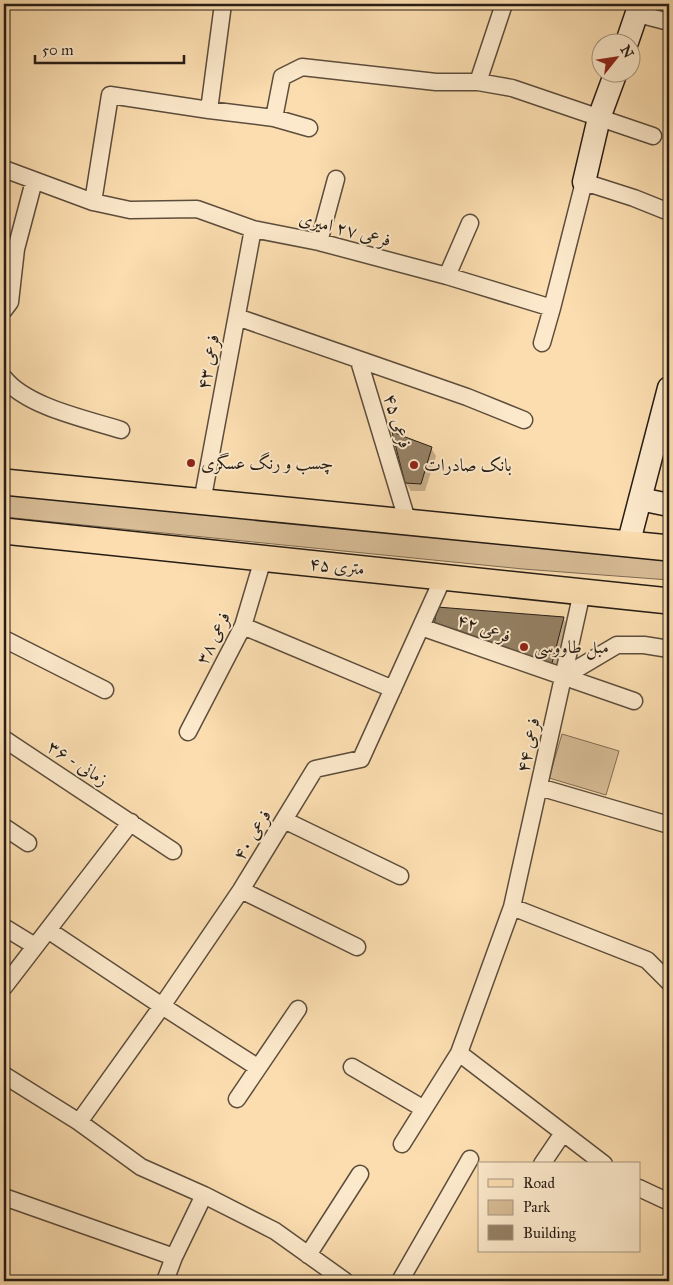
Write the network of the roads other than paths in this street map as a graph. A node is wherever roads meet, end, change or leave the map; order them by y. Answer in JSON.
{"nodes":[{"id":1,"x":223,"y":4,"type":"edge"},
{"id":2,"x":504,"y":4,"type":"edge"},
{"id":3,"x":639,"y":9,"type":"edge"},
{"id":4,"x":669,"y":22,"type":"edge"},
{"id":5,"x":631,"y":32,"type":"edge"},
{"id":6,"x":478,"y":82,"type":"junction"},
{"id":7,"x":612,"y":82,"type":"edge"},
{"id":8,"x":209,"y":110,"type":"junction"},
{"id":9,"x":274,"y":118,"type":"junction"},
{"id":10,"x":599,"y":118,"type":"junction"},
{"id":11,"x":309,"y":128,"type":"dead end"},
{"id":12,"x":653,"y":136,"type":"dead end"},
{"id":13,"x":4,"y":169,"type":"edge"},
{"id":14,"x":336,"y":179,"type":"dead end"},
{"id":15,"x":34,"y":181,"type":"junction"},
{"id":16,"x":584,"y":182,"type":"junction"},
{"id":17,"x":93,"y":202,"type":"junction"},
{"id":18,"x":669,"y":212,"type":"edge"},
{"id":19,"x":470,"y":223,"type":"dead end"},
{"id":20,"x":253,"y":229,"type":"junction"},
{"id":21,"x":319,"y":242,"type":"junction"},
{"id":22,"x":447,"y":276,"type":"junction"},
{"id":23,"x":552,"y":308,"type":"junction"},
{"id":24,"x":4,"y":310,"type":"edge"},
{"id":25,"x":237,"y":317,"type":"junction"},
{"id":26,"x":542,"y":343,"type":"dead end"},
{"id":27,"x":359,"y":361,"type":"junction"},
{"id":28,"x":4,"y":378,"type":"edge"},
{"id":29,"x":669,"y":388,"type":"edge"},
{"id":30,"x":524,"y":420,"type":"dead end"},
{"id":31,"x":121,"y":430,"type":"dead end"},
{"id":32,"x":4,"y":482,"type":"edge"},
{"id":33,"x":640,"y":499,"type":"junction"},
{"id":34,"x":202,"y":502,"type":"junction"},
{"id":35,"x":669,"y":505,"type":"edge"},
{"id":36,"x":408,"y":523,"type":"junction"},
{"id":37,"x":4,"y":531,"type":"edge"},
{"id":38,"x":628,"y":545,"type":"junction"},
{"id":39,"x":669,"y":545,"type":"edge"},
{"id":40,"x":263,"y":558,"type":"junction"},
{"id":41,"x":443,"y":578,"type":"junction"},
{"id":42,"x":582,"y":592,"type":"junction"},
{"id":43,"x":669,"y":601,"type":"edge"},
{"id":44,"x":243,"y":626,"type":"junction"},
{"id":45,"x":421,"y":627,"type":"junction"},
{"id":46,"x":4,"y":639,"type":"edge"},
{"id":47,"x":669,"y":649,"type":"edge"},
{"id":48,"x":563,"y":677,"type":"junction"},
{"id":49,"x":393,"y":688,"type":"junction"},
{"id":50,"x":105,"y":690,"type":"dead end"},
{"id":51,"x":634,"y":701,"type":"dead end"},
{"id":52,"x":188,"y":732,"type":"dead end"},
{"id":53,"x":4,"y":739,"type":"edge"},
{"id":54,"x":539,"y":787,"type":"junction"},
{"id":55,"x":284,"y":820,"type":"junction"},
{"id":56,"x":131,"y":822,"type":"junction"},
{"id":57,"x":669,"y":825,"type":"edge"},
{"id":58,"x":4,"y":827,"type":"edge"},
{"id":59,"x":28,"y":843,"type":"dead end"},
{"id":60,"x":173,"y":851,"type":"dead end"},
{"id":61,"x":400,"y":876,"type":"dead end"},
{"id":62,"x":241,"y":890,"type":"junction"},
{"id":63,"x":512,"y":907,"type":"junction"},
{"id":64,"x":4,"y":927,"type":"edge"},
{"id":65,"x":48,"y":930,"type":"junction"},
{"id":66,"x":35,"y":946,"type":"junction"},
{"id":67,"x":357,"y":948,"type":"dead end"},
{"id":68,"x":669,"y":982,"type":"edge"},
{"id":69,"x":4,"y":987,"type":"edge"},
{"id":70,"x":162,"y":1006,"type":"junction"},
{"id":71,"x":298,"y":1009,"type":"dead end"},
{"id":72,"x":459,"y":1053,"type":"junction"},
{"id":73,"x":257,"y":1067,"type":"junction"},
{"id":74,"x":352,"y":1067,"type":"dead end"},
{"id":75,"x":4,"y":1075,"type":"edge"},
{"id":76,"x":236,"y":1099,"type":"dead end"},
{"id":77,"x":424,"y":1109,"type":"junction"},
{"id":78,"x":79,"y":1122,"type":"junction"},
{"id":79,"x":563,"y":1133,"type":"junction"},
{"id":80,"x":402,"y":1144,"type":"dead end"},
{"id":81,"x":470,"y":1159,"type":"dead end"},
{"id":82,"x":543,"y":1162,"type":"edge"},
{"id":83,"x":601,"y":1162,"type":"edge"},
{"id":84,"x":360,"y":1174,"type":"dead end"},
{"id":85,"x":640,"y":1188,"type":"edge"},
{"id":86,"x":204,"y":1196,"type":"junction"},
{"id":87,"x":4,"y":1197,"type":"edge"},
{"id":88,"x":669,"y":1202,"type":"edge"},
{"id":89,"x":308,"y":1255,"type":"junction"},
{"id":90,"x":174,"y":1257,"type":"junction"},
{"id":91,"x":327,"y":1276,"type":"edge"},
{"id":92,"x":165,"y":1281,"type":"edge"},
{"id":93,"x":344,"y":1281,"type":"edge"},
{"id":94,"x":400,"y":1281,"type":"edge"}],
"edges":[{"from":1,"to":8,"type":"street"},
{"from":2,"to":6,"type":"street"},
{"from":3,"to":4,"type":"street"},
{"from":3,"to":5,"type":"main road"},
{"from":6,"to":9,"type":"street"},
{"from":6,"to":10,"type":"street"},
{"from":7,"to":10,"type":"main road"},
{"from":8,"to":9,"type":"street"},
{"from":8,"to":17,"type":"street"},
{"from":9,"to":11,"type":"street"},
{"from":10,"to":12,"type":"street"},
{"from":10,"to":16,"type":"main road"},
{"from":13,"to":15,"type":"street","name":"فرعی ۲۷ امیری"},
{"from":14,"to":21,"type":"street"},
{"from":15,"to":17,"type":"street","name":"فرعی ۲۷ امیری"},
{"from":15,"to":24,"type":"street"},
{"from":16,"to":18,"type":"street"},
{"from":16,"to":23,"type":"street"},
{"from":17,"to":20,"type":"street","name":"فرعی ۲۷ امیری"},
{"from":19,"to":22,"type":"street"},
{"from":20,"to":21,"type":"street","name":"فرعی ۲۷ امیری"},
{"from":20,"to":25,"type":"street","name":"فرعی ۴۳"},
{"from":21,"to":22,"type":"street","name":"فرعی ۲۷ امیری"},
{"from":22,"to":23,"type":"street","name":"فرعی ۲۷ امیری"},
{"from":23,"to":26,"type":"street"},
{"from":25,"to":27,"type":"street"},
{"from":25,"to":34,"type":"street","name":"فرعی ۴۳"},
{"from":27,"to":30,"type":"street"},
{"from":27,"to":36,"type":"street","name":"فرعی ۴۵"},
{"from":28,"to":31,"type":"street"},
{"from":29,"to":33,"type":"main road"},
{"from":32,"to":34,"type":"main road"},
{"from":33,"to":35,"type":"main road"},
{"from":33,"to":38,"type":"main road"},
{"from":34,"to":36,"type":"main road"},
{"from":36,"to":38,"type":"main road"},
{"from":37,"to":40,"type":"main road","name":"۴۵ متری"},
{"from":38,"to":39,"type":"main road"},
{"from":40,"to":41,"type":"main road","name":"۴۵ متری"},
{"from":40,"to":44,"type":"street","name":"فرعی ۳۸"},
{"from":41,"to":42,"type":"main road","name":"۴۵ متری"},
{"from":41,"to":45,"type":"street","name":"فرعی ۴۰"},
{"from":42,"to":43,"type":"main road","name":"۴۵ متری"},
{"from":42,"to":48,"type":"street","name":"فرعی ۴۴"},
{"from":44,"to":49,"type":"street"},
{"from":44,"to":52,"type":"street","name":"فرعی ۳۸"},
{"from":45,"to":48,"type":"street","name":"فرعی ۴۲"},
{"from":45,"to":49,"type":"street","name":"فرعی ۴۰"},
{"from":46,"to":50,"type":"street"},
{"from":47,"to":48,"type":"street"},
{"from":48,"to":51,"type":"street","name":"فرعی ۴۲"},
{"from":48,"to":54,"type":"street","name":"فرعی ۴۴"},
{"from":49,"to":55,"type":"street","name":"فرعی ۴۰"},
{"from":53,"to":56,"type":"street","name":"۳۶ - زمانی"},
{"from":54,"to":57,"type":"street"},
{"from":54,"to":63,"type":"street","name":"فرعی ۴۴"},
{"from":55,"to":61,"type":"street"},
{"from":55,"to":62,"type":"street","name":"فرعی ۴۰"},
{"from":56,"to":60,"type":"street","name":"۳۶ - زمانی"},
{"from":56,"to":65,"type":"street"},
{"from":58,"to":59,"type":"street"},
{"from":62,"to":67,"type":"street"},
{"from":62,"to":70,"type":"street","name":"فرعی ۴۰"},
{"from":63,"to":68,"type":"street"},
{"from":63,"to":72,"type":"street","name":"فرعی ۴۴"},
{"from":64,"to":66,"type":"street"},
{"from":65,"to":66,"type":"street"},
{"from":65,"to":70,"type":"street"},
{"from":66,"to":69,"type":"street"},
{"from":70,"to":73,"type":"street"},
{"from":70,"to":78,"type":"street","name":"فرعی ۴۰"},
{"from":71,"to":73,"type":"street"},
{"from":72,"to":77,"type":"street","name":"فرعی ۴۴"},
{"from":72,"to":79,"type":"street"},
{"from":73,"to":76,"type":"street"},
{"from":74,"to":77,"type":"street"},
{"from":75,"to":78,"type":"street"},
{"from":77,"to":80,"type":"street","name":"فرعی ۴۴"},
{"from":78,"to":86,"type":"street"},
{"from":79,"to":82,"type":"street"},
{"from":79,"to":83,"type":"street"},
{"from":81,"to":94,"type":"street"},
{"from":84,"to":89,"type":"street"},
{"from":85,"to":88,"type":"street"},
{"from":86,"to":89,"type":"street"},
{"from":86,"to":90,"type":"street"},
{"from":87,"to":90,"type":"street"},
{"from":89,"to":91,"type":"street"},
{"from":90,"to":92,"type":"street"},
{"from":91,"to":93,"type":"street"}]}
